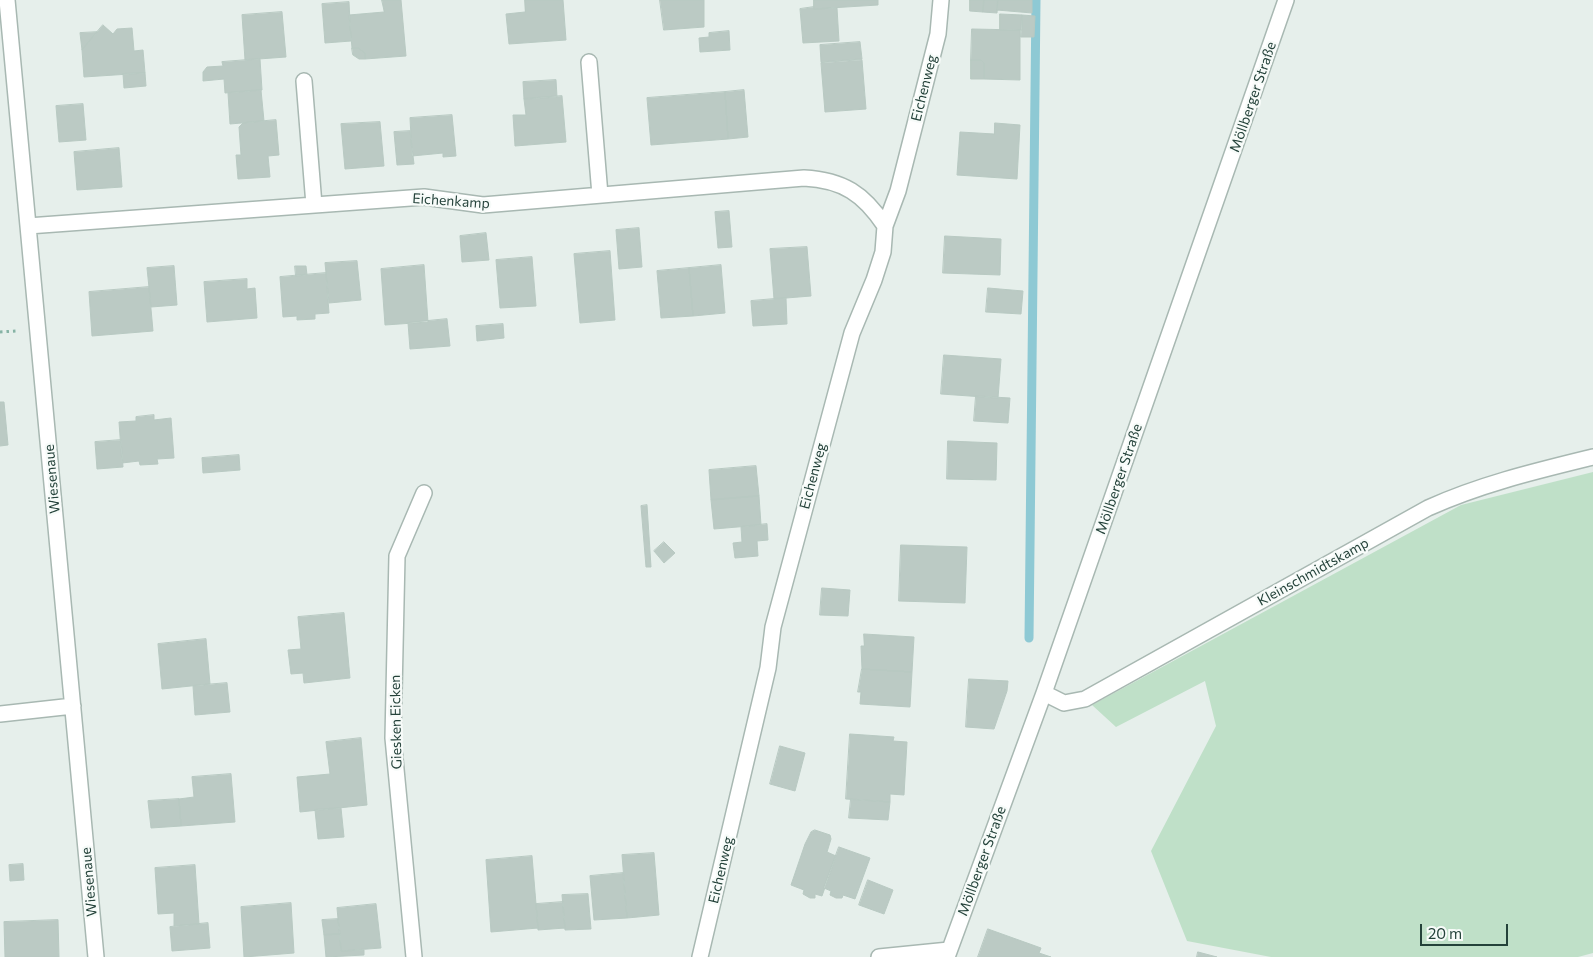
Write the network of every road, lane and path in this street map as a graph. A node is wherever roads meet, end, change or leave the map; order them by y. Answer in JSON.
{"nodes":[{"id":1,"x":7,"y":0,"type":"edge"},
{"id":2,"x":941,"y":0,"type":"edge"},
{"id":3,"x":1286,"y":0,"type":"edge"},
{"id":4,"x":589,"y":62,"type":"dead end"},
{"id":5,"x":304,"y":81,"type":"dead end"},
{"id":6,"x":600,"y":195,"type":"junction"},
{"id":7,"x":314,"y":206,"type":"junction"},
{"id":8,"x":28,"y":226,"type":"junction"},
{"id":9,"x":885,"y":226,"type":"junction"},
{"id":10,"x":1593,"y":457,"type":"edge"},
{"id":11,"x":424,"y":493,"type":"dead end"},
{"id":12,"x":1044,"y":693,"type":"junction"},
{"id":13,"x":73,"y":706,"type":"junction"},
{"id":14,"x":0,"y":714,"type":"edge"},
{"id":15,"x":948,"y":954,"type":"edge"},
{"id":16,"x":96,"y":957,"type":"edge"},
{"id":17,"x":414,"y":957,"type":"edge"},
{"id":18,"x":700,"y":957,"type":"edge"},
{"id":19,"x":879,"y":957,"type":"edge"}],
"edges":[{"from":1,"to":8,"type":"street","name":"Wiesenaue"},
{"from":2,"to":9,"type":"street","name":"Eichenweg"},
{"from":3,"to":12,"type":"street","name":"Möllberger Straße"},
{"from":4,"to":6,"type":"street"},
{"from":5,"to":7,"type":"street"},
{"from":6,"to":7,"type":"street","name":"Eichenkamp"},
{"from":6,"to":9,"type":"street","name":"Eichenkamp"},
{"from":7,"to":8,"type":"street","name":"Eichenkamp"},
{"from":8,"to":13,"type":"street","name":"Wiesenaue"},
{"from":9,"to":18,"type":"street","name":"Eichenweg"},
{"from":10,"to":12,"type":"street","name":"Kleinschmidtskamp"},
{"from":11,"to":17,"type":"street","name":"Giesken Eicken"},
{"from":12,"to":15,"type":"street","name":"Möllberger Straße"},
{"from":13,"to":14,"type":"street"},
{"from":13,"to":16,"type":"street","name":"Wiesenaue"},
{"from":15,"to":19,"type":"street"}]}
